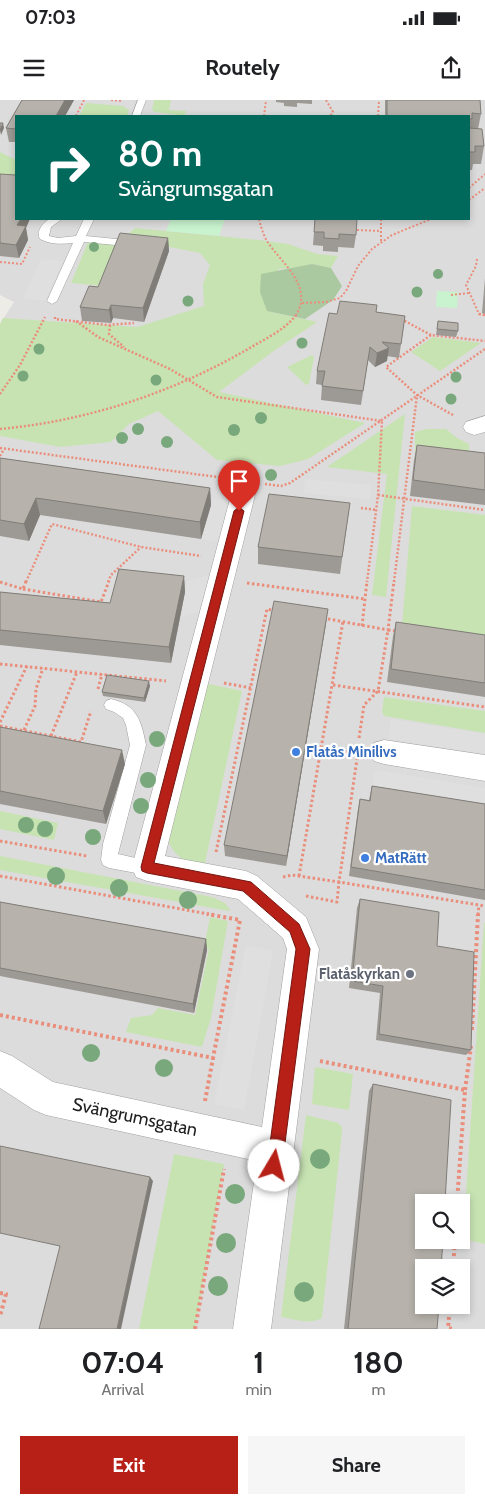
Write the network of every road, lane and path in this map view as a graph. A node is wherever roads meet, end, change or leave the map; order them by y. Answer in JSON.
{"nodes":[{"id":1,"x":84,"y":100,"type":"edge"},
{"id":2,"x":142,"y":100,"type":"edge"},
{"id":3,"x":266,"y":100,"type":"edge"},
{"id":4,"x":326,"y":100,"type":"edge"},
{"id":5,"x":379,"y":100,"type":"edge"},
{"id":6,"x":76,"y":115,"type":"edge"},
{"id":7,"x":136,"y":115,"type":"edge"},
{"id":8,"x":264,"y":115,"type":"edge"},
{"id":9,"x":331,"y":115,"type":"edge"},
{"id":10,"x":378,"y":115,"type":"edge"},
{"id":11,"x":485,"y":174,"type":"edge"},
{"id":12,"x":470,"y":187,"type":"edge"},
{"id":13,"x":485,"y":188,"type":"edge"},
{"id":14,"x":470,"y":199,"type":"edge"},
{"id":15,"x":56,"y":220,"type":"edge"},
{"id":16,"x":90,"y":220,"type":"edge"},
{"id":17,"x":259,"y":220,"type":"edge"},
{"id":18,"x":381,"y":220,"type":"edge"},
{"id":19,"x":428,"y":220,"type":"edge"},
{"id":20,"x":357,"y":230,"type":"edge"},
{"id":21,"x":381,"y":231,"type":"junction"},
{"id":22,"x":80,"y":239,"type":"junction"},
{"id":23,"x":381,"y":242,"type":"junction"},
{"id":24,"x":146,"y":245,"type":"edge"},
{"id":25,"x":31,"y":247,"type":"dead end"},
{"id":26,"x":477,"y":259,"type":"dead end"},
{"id":27,"x":0,"y":262,"type":"edge"},
{"id":28,"x":469,"y":293,"type":"junction"},
{"id":29,"x":451,"y":295,"type":"dead end"},
{"id":30,"x":52,"y":301,"type":"joint"},
{"id":31,"x":302,"y":303,"type":"junction"},
{"id":32,"x":485,"y":315,"type":"edge"},
{"id":33,"x":399,"y":318,"type":"edge"},
{"id":34,"x":134,"y":323,"type":"edge"},
{"id":35,"x":110,"y":325,"type":"junction"},
{"id":36,"x":431,"y":335,"type":"junction"},
{"id":37,"x":485,"y":341,"type":"edge"},
{"id":38,"x":485,"y":350,"type":"edge"},
{"id":39,"x":130,"y":352,"type":"junction"},
{"id":40,"x":186,"y":379,"type":"junction"},
{"id":41,"x":0,"y":394,"type":"edge"},
{"id":42,"x":417,"y":395,"type":"junction"},
{"id":43,"x":382,"y":421,"type":"junction"},
{"id":44,"x":0,"y":429,"type":"edge"},
{"id":45,"x":2,"y":448,"type":"edge"},
{"id":46,"x":0,"y":456,"type":"edge"},
{"id":47,"x":244,"y":486,"type":"junction"},
{"id":48,"x":378,"y":495,"type":"junction"},
{"id":49,"x":405,"y":499,"type":"junction"},
{"id":50,"x":361,"y":508,"type":"dead end"},
{"id":51,"x":376,"y":510,"type":"junction"},
{"id":52,"x":485,"y":510,"type":"edge"},
{"id":53,"x":141,"y":548,"type":"junction"},
{"id":54,"x":224,"y":569,"type":"junction"},
{"id":55,"x":0,"y":582,"type":"edge"},
{"id":56,"x":23,"y":589,"type":"junction"},
{"id":57,"x":365,"y":599,"type":"junction"},
{"id":58,"x":276,"y":611,"type":"edge"},
{"id":59,"x":314,"y":617,"type":"edge"},
{"id":60,"x":343,"y":622,"type":"junction"},
{"id":61,"x":362,"y":626,"type":"junction"},
{"id":62,"x":388,"y":630,"type":"junction"},
{"id":63,"x":397,"y":632,"type":"edge"},
{"id":64,"x":0,"y":664,"type":"edge"},
{"id":65,"x":26,"y":666,"type":"junction"},
{"id":66,"x":43,"y":668,"type":"junction"},
{"id":67,"x":77,"y":672,"type":"junction"},
{"id":68,"x":102,"y":674,"type":"junction"},
{"id":69,"x":194,"y":684,"type":"junction"},
{"id":70,"x":332,"y":685,"type":"junction"},
{"id":71,"x":97,"y":691,"type":"dead end"},
{"id":72,"x":378,"y":691,"type":"junction"},
{"id":73,"x":111,"y":705,"type":"dead end"},
{"id":74,"x":92,"y":708,"type":"dead end"},
{"id":75,"x":485,"y":708,"type":"edge"},
{"id":76,"x":0,"y":724,"type":"edge"},
{"id":77,"x":24,"y":730,"type":"junction"},
{"id":78,"x":51,"y":736,"type":"junction"},
{"id":79,"x":321,"y":748,"type":"junction"},
{"id":80,"x":367,"y":753,"type":"junction"},
{"id":81,"x":485,"y":768,"type":"edge"},
{"id":82,"x":0,"y":841,"type":"edge"},
{"id":83,"x":109,"y":860,"type":"junction"},
{"id":84,"x":147,"y":867,"type":"junction"},
{"id":85,"x":0,"y":876,"type":"edge"},
{"id":86,"x":299,"y":876,"type":"junction"},
{"id":87,"x":210,"y":878,"type":"junction"},
{"id":88,"x":275,"y":879,"type":"dead end"},
{"id":89,"x":339,"y":882,"type":"junction"},
{"id":90,"x":337,"y":902,"type":"dead end"},
{"id":91,"x":479,"y":905,"type":"junction"},
{"id":92,"x":485,"y":906,"type":"edge"},
{"id":93,"x":0,"y":1015,"type":"edge"},
{"id":94,"x":290,"y":1055,"type":"junction"},
{"id":95,"x":0,"y":1068,"type":"edge"},
{"id":96,"x":465,"y":1090,"type":"junction"},
{"id":97,"x":277,"y":1148,"type":"junction"},
{"id":98,"x":225,"y":1162,"type":"dead end"},
{"id":99,"x":458,"y":1194,"type":"edge"},
{"id":100,"x":0,"y":1293,"type":"edge"},
{"id":101,"x":449,"y":1314,"type":"edge"},
{"id":102,"x":0,"y":1316,"type":"edge"},
{"id":103,"x":195,"y":1329,"type":"edge"},
{"id":104,"x":252,"y":1329,"type":"edge"},
{"id":105,"x":454,"y":1329,"type":"edge"}],
"edges":[{"from":1,"to":6,"type":"path"},
{"from":2,"to":7,"type":"lane"},
{"from":3,"to":8,"type":"path"},
{"from":4,"to":9,"type":"path"},
{"from":5,"to":10,"type":"path"},
{"from":11,"to":12,"type":"path"},
{"from":13,"to":14,"type":"path"},
{"from":15,"to":22,"type":"lane"},
{"from":16,"to":22,"type":"lane"},
{"from":17,"to":31,"type":"path"},
{"from":18,"to":21,"type":"path"},
{"from":19,"to":23,"type":"path"},
{"from":20,"to":21,"type":"path"},
{"from":21,"to":23,"type":"path"},
{"from":22,"to":24,"type":"lane"},
{"from":22,"to":30,"type":"lane"},
{"from":23,"to":31,"type":"path"},
{"from":25,"to":27,"type":"path"},
{"from":26,"to":28,"type":"path"},
{"from":28,"to":29,"type":"path"},
{"from":28,"to":32,"type":"path"},
{"from":30,"to":41,"type":"path"},
{"from":31,"to":40,"type":"path"},
{"from":33,"to":36,"type":"path"},
{"from":34,"to":35,"type":"path"},
{"from":35,"to":39,"type":"path"},
{"from":35,"to":39,"type":"path"},
{"from":36,"to":37,"type":"path"},
{"from":36,"to":42,"type":"path"},
{"from":38,"to":42,"type":"path"},
{"from":39,"to":40,"type":"path"},
{"from":40,"to":43,"type":"path"},
{"from":40,"to":44,"type":"path"},
{"from":42,"to":43,"type":"path"},
{"from":42,"to":49,"type":"path"},
{"from":43,"to":47,"type":"path"},
{"from":43,"to":48,"type":"path"},
{"from":45,"to":46,"type":"path"},
{"from":45,"to":47,"type":"path"},
{"from":47,"to":54,"type":"street"},
{"from":48,"to":49,"type":"path"},
{"from":48,"to":51,"type":"path"},
{"from":49,"to":52,"type":"path"},
{"from":49,"to":62,"type":"path"},
{"from":50,"to":51,"type":"path"},
{"from":51,"to":57,"type":"path"},
{"from":53,"to":54,"type":"path"},
{"from":53,"to":56,"type":"path"},
{"from":53,"to":56,"type":"path"},
{"from":54,"to":57,"type":"path"},
{"from":54,"to":69,"type":"street"},
{"from":55,"to":56,"type":"path"},
{"from":57,"to":61,"type":"path"},
{"from":58,"to":87,"type":"path"},
{"from":59,"to":60,"type":"path"},
{"from":60,"to":61,"type":"path"},
{"from":60,"to":70,"type":"path"},
{"from":61,"to":62,"type":"path"},
{"from":62,"to":63,"type":"path"},
{"from":62,"to":72,"type":"path"},
{"from":64,"to":65,"type":"path"},
{"from":65,"to":66,"type":"path"},
{"from":65,"to":76,"type":"path"},
{"from":66,"to":67,"type":"path"},
{"from":66,"to":77,"type":"path"},
{"from":67,"to":68,"type":"path"},
{"from":67,"to":78,"type":"path"},
{"from":68,"to":69,"type":"path"},
{"from":68,"to":71,"type":"path"},
{"from":69,"to":84,"type":"street"},
{"from":70,"to":72,"type":"path"},
{"from":70,"to":79,"type":"path"},
{"from":72,"to":75,"type":"path"},
{"from":72,"to":80,"type":"path"},
{"from":73,"to":83,"type":"lane"},
{"from":74,"to":78,"type":"path"},
{"from":76,"to":77,"type":"path"},
{"from":77,"to":78,"type":"path"},
{"from":79,"to":80,"type":"path"},
{"from":79,"to":86,"type":"path"},
{"from":80,"to":81,"type":"street"},
{"from":80,"to":89,"type":"path"},
{"from":82,"to":83,"type":"path"},
{"from":83,"to":84,"type":"lane"},
{"from":84,"to":87,"type":"street"},
{"from":85,"to":93,"type":"path"},
{"from":86,"to":88,"type":"path"},
{"from":86,"to":89,"type":"path"},
{"from":87,"to":94,"type":"street"},
{"from":89,"to":90,"type":"path"},
{"from":89,"to":91,"type":"path"},
{"from":91,"to":92,"type":"path"},
{"from":91,"to":96,"type":"path"},
{"from":94,"to":96,"type":"path"},
{"from":94,"to":97,"type":"street"},
{"from":95,"to":97,"type":"street","name":"Svängrumsgatan"},
{"from":96,"to":99,"type":"path"},
{"from":97,"to":104,"type":"street"},
{"from":98,"to":103,"type":"path"},
{"from":100,"to":102,"type":"path"},
{"from":101,"to":105,"type":"path"}]}
